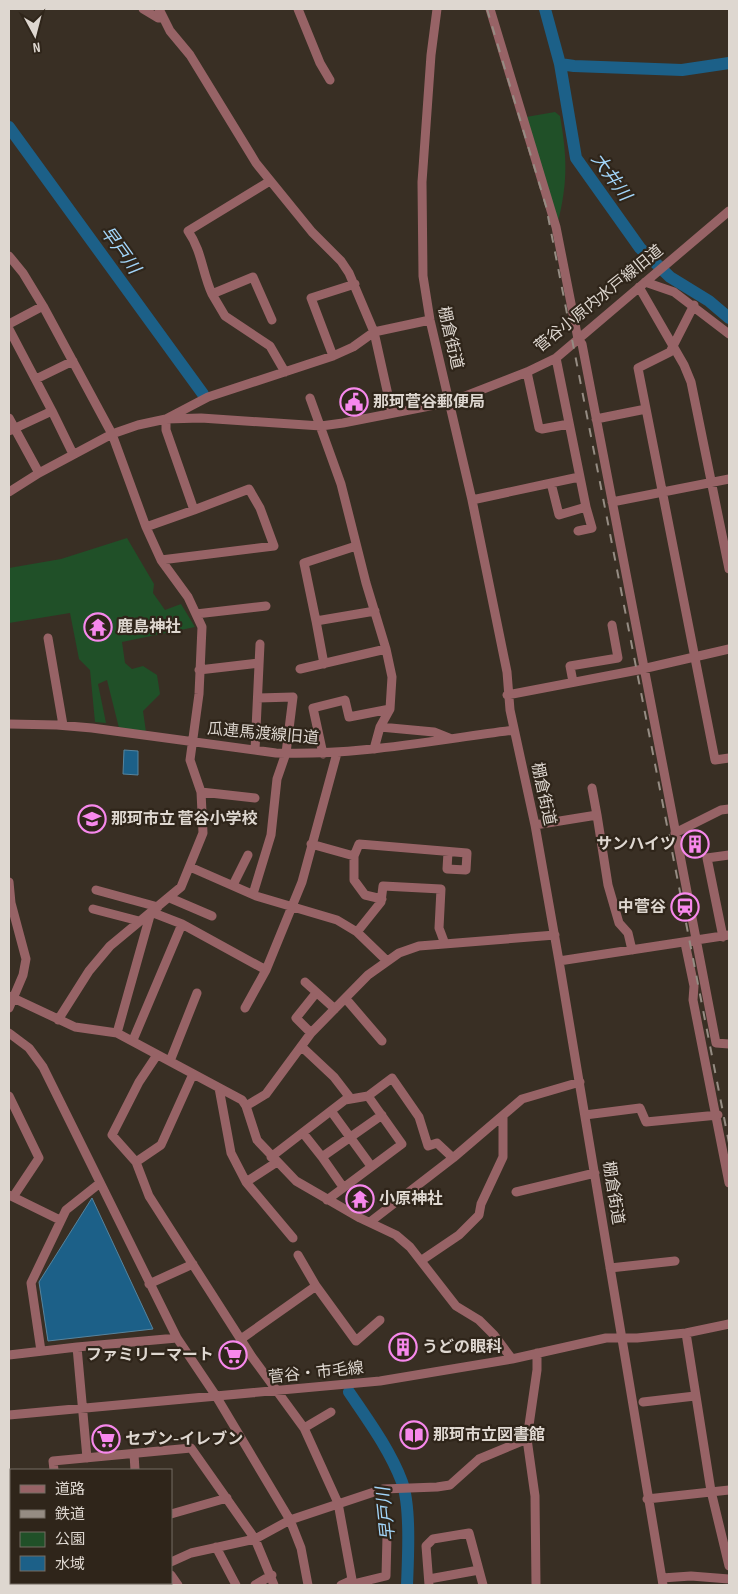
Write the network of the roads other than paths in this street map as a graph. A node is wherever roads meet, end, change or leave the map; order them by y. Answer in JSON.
{"nodes":[{"id":1,"x":143,"y":9,"type":"edge"},
{"id":2,"x":160,"y":9,"type":"edge"},
{"id":3,"x":298,"y":9,"type":"edge"},
{"id":4,"x":437,"y":9,"type":"edge"},
{"id":5,"x":490,"y":9,"type":"edge"},
{"id":6,"x":163,"y":18,"type":"junction"},
{"id":7,"x":330,"y":80,"type":"dead end"},
{"id":8,"x":270,"y":181,"type":"junction"},
{"id":9,"x":729,"y":212,"type":"edge"},
{"id":10,"x":9,"y":256,"type":"edge"},
{"id":11,"x":355,"y":284,"type":"junction"},
{"id":12,"x":642,"y":285,"type":"junction"},
{"id":13,"x":212,"y":294,"type":"junction"},
{"id":14,"x":694,"y":305,"type":"junction"},
{"id":15,"x":43,"y":306,"type":"junction"},
{"id":16,"x":272,"y":320,"type":"dead end"},
{"id":17,"x":430,"y":320,"type":"junction"},
{"id":18,"x":9,"y":324,"type":"edge"},
{"id":19,"x":9,"y":329,"type":"edge"},
{"id":20,"x":374,"y":332,"type":"junction"},
{"id":21,"x":729,"y":334,"type":"edge"},
{"id":22,"x":578,"y":339,"type":"junction"},
{"id":23,"x":674,"y":347,"type":"junction"},
{"id":24,"x":333,"y":356,"type":"junction"},
{"id":25,"x":556,"y":358,"type":"junction"},
{"id":26,"x":73,"y":361,"type":"junction"},
{"id":27,"x":284,"y":372,"type":"junction"},
{"id":28,"x":527,"y":372,"type":"junction"},
{"id":29,"x":36,"y":379,"type":"junction"},
{"id":30,"x":310,"y":398,"type":"dead end"},
{"id":31,"x":450,"y":402,"type":"junction"},
{"id":32,"x":646,"y":409,"type":"junction"},
{"id":33,"x":52,"y":411,"type":"junction"},
{"id":34,"x":392,"y":413,"type":"junction"},
{"id":35,"x":9,"y":418,"type":"edge"},
{"id":36,"x":166,"y":419,"type":"junction"},
{"id":37,"x":596,"y":419,"type":"junction"},
{"id":38,"x":569,"y":424,"type":"junction"},
{"id":39,"x":320,"y":426,"type":"junction"},
{"id":40,"x":12,"y":430,"type":"edge"},
{"id":41,"x":112,"y":434,"type":"junction"},
{"id":42,"x":74,"y":454,"type":"junction"},
{"id":43,"x":38,"y":473,"type":"junction"},
{"id":44,"x":579,"y":477,"type":"junction"},
{"id":45,"x":729,"y":479,"type":"edge"},
{"id":46,"x":713,"y":482,"type":"junction"},
{"id":47,"x":551,"y":483,"type":"junction"},
{"id":48,"x":9,"y":492,"type":"edge"},
{"id":49,"x":662,"y":492,"type":"junction"},
{"id":50,"x":472,"y":500,"type":"junction"},
{"id":51,"x":612,"y":502,"type":"junction"},
{"id":52,"x":586,"y":507,"type":"junction"},
{"id":53,"x":194,"y":510,"type":"junction"},
{"id":54,"x":146,"y":528,"type":"junction"},
{"id":55,"x":578,"y":531,"type":"dead end"},
{"id":56,"x":726,"y":533,"type":"edge"},
{"id":57,"x":356,"y":546,"type":"junction"},
{"id":58,"x":161,"y":560,"type":"junction"},
{"id":59,"x":729,"y":567,"type":"edge"},
{"id":60,"x":266,"y":606,"type":"dead end"},
{"id":61,"x":375,"y":611,"type":"junction"},
{"id":62,"x":196,"y":614,"type":"junction"},
{"id":63,"x":316,"y":620,"type":"junction"},
{"id":64,"x":612,"y":625,"type":"dead end"},
{"id":65,"x":48,"y":638,"type":"dead end"},
{"id":66,"x":260,"y":644,"type":"dead end"},
{"id":67,"x":386,"y":649,"type":"junction"},
{"id":68,"x":729,"y":649,"type":"edge"},
{"id":69,"x":695,"y":656,"type":"junction"},
{"id":70,"x":260,"y":664,"type":"junction"},
{"id":71,"x":324,"y":664,"type":"junction"},
{"id":72,"x":300,"y":669,"type":"dead end"},
{"id":73,"x":644,"y":669,"type":"junction"},
{"id":74,"x":199,"y":670,"type":"junction"},
{"id":75,"x":574,"y":682,"type":"junction"},
{"id":76,"x":507,"y":695,"type":"junction"},
{"id":77,"x":258,"y":698,"type":"junction"},
{"id":78,"x":390,"y":709,"type":"junction"},
{"id":79,"x":9,"y":724,"type":"edge"},
{"id":80,"x":63,"y":725,"type":"junction"},
{"id":81,"x":380,"y":727,"type":"junction"},
{"id":82,"x":514,"y":730,"type":"junction"},
{"id":83,"x":449,"y":738,"type":"junction"},
{"id":84,"x":191,"y":742,"type":"junction"},
{"id":85,"x":374,"y":749,"type":"junction"},
{"id":86,"x":255,"y":750,"type":"junction"},
{"id":87,"x":286,"y":753,"type":"junction"},
{"id":88,"x":322,"y":754,"type":"junction"},
{"id":89,"x":337,"y":754,"type":"junction"},
{"id":90,"x":729,"y":758,"type":"edge"},
{"id":91,"x":592,"y":788,"type":"dead end"},
{"id":92,"x":201,"y":792,"type":"junction"},
{"id":93,"x":255,"y":798,"type":"dead end"},
{"id":94,"x":729,"y":809,"type":"edge"},
{"id":95,"x":597,"y":815,"type":"junction"},
{"id":96,"x":535,"y":825,"type":"junction"},
{"id":97,"x":675,"y":834,"type":"junction"},
{"id":98,"x":311,"y":844,"type":"junction"},
{"id":99,"x":448,"y":852,"type":"dead end"},
{"id":100,"x":248,"y":855,"type":"dead end"},
{"id":101,"x":729,"y":855,"type":"edge"},
{"id":102,"x":354,"y":856,"type":"junction"},
{"id":103,"x":190,"y":867,"type":"junction"},
{"id":104,"x":9,"y":882,"type":"edge"},
{"id":105,"x":233,"y":885,"type":"junction"},
{"id":106,"x":96,"y":890,"type":"dead end"},
{"id":107,"x":253,"y":894,"type":"junction"},
{"id":108,"x":170,"y":898,"type":"junction"},
{"id":109,"x":382,"y":899,"type":"junction"},
{"id":110,"x":291,"y":906,"type":"junction"},
{"id":111,"x":93,"y":909,"type":"dead end"},
{"id":112,"x":154,"y":909,"type":"junction"},
{"id":113,"x":212,"y":916,"type":"dead end"},
{"id":114,"x":139,"y":921,"type":"junction"},
{"id":115,"x":182,"y":924,"type":"junction"},
{"id":116,"x":357,"y":932,"type":"junction"},
{"id":117,"x":554,"y":935,"type":"junction"},
{"id":118,"x":726,"y":936,"type":"edge"},
{"id":119,"x":697,"y":941,"type":"junction"},
{"id":120,"x":685,"y":943,"type":"junction"},
{"id":121,"x":445,"y":944,"type":"junction"},
{"id":122,"x":632,"y":950,"type":"junction"},
{"id":123,"x":386,"y":960,"type":"junction"},
{"id":124,"x":559,"y":961,"type":"junction"},
{"id":125,"x":266,"y":970,"type":"junction"},
{"id":126,"x":305,"y":982,"type":"dead end"},
{"id":127,"x":197,"y":993,"type":"dead end"},
{"id":128,"x":316,"y":993,"type":"junction"},
{"id":129,"x":12,"y":997,"type":"edge"},
{"id":130,"x":346,"y":999,"type":"junction"},
{"id":131,"x":9,"y":1008,"type":"edge"},
{"id":132,"x":245,"y":1008,"type":"dead end"},
{"id":133,"x":335,"y":1010,"type":"junction"},
{"id":134,"x":58,"y":1020,"type":"junction"},
{"id":135,"x":9,"y":1033,"type":"edge"},
{"id":136,"x":117,"y":1033,"type":"junction"},
{"id":137,"x":311,"y":1033,"type":"junction"},
{"id":138,"x":133,"y":1040,"type":"junction"},
{"id":139,"x":382,"y":1041,"type":"dead end"},
{"id":140,"x":729,"y":1044,"type":"edge"},
{"id":141,"x":302,"y":1047,"type":"junction"},
{"id":142,"x":157,"y":1055,"type":"junction"},
{"id":143,"x":170,"y":1061,"type":"junction"},
{"id":144,"x":193,"y":1074,"type":"junction"},
{"id":145,"x":580,"y":1082,"type":"junction"},
{"id":146,"x":219,"y":1088,"type":"junction"},
{"id":147,"x":9,"y":1096,"type":"edge"},
{"id":148,"x":368,"y":1096,"type":"junction"},
{"id":149,"x":352,"y":1099,"type":"junction"},
{"id":150,"x":246,"y":1106,"type":"junction"},
{"id":151,"x":331,"y":1111,"type":"junction"},
{"id":152,"x":382,"y":1115,"type":"junction"},
{"id":153,"x":585,"y":1115,"type":"junction"},
{"id":154,"x":718,"y":1115,"type":"junction"},
{"id":155,"x":502,"y":1117,"type":"junction"},
{"id":156,"x":303,"y":1133,"type":"junction"},
{"id":157,"x":351,"y":1138,"type":"junction"},
{"id":158,"x":322,"y":1157,"type":"junction"},
{"id":159,"x":453,"y":1158,"type":"junction"},
{"id":160,"x":274,"y":1160,"type":"junction"},
{"id":161,"x":136,"y":1162,"type":"junction"},
{"id":162,"x":371,"y":1166,"type":"junction"},
{"id":163,"x":595,"y":1173,"type":"junction"},
{"id":164,"x":246,"y":1182,"type":"junction"},
{"id":165,"x":100,"y":1183,"type":"junction"},
{"id":166,"x":729,"y":1183,"type":"edge"},
{"id":167,"x":343,"y":1187,"type":"junction"},
{"id":168,"x":516,"y":1192,"type":"dead end"},
{"id":169,"x":11,"y":1196,"type":"edge"},
{"id":170,"x":327,"y":1200,"type":"junction"},
{"id":171,"x":60,"y":1220,"type":"junction"},
{"id":172,"x":370,"y":1222,"type":"junction"},
{"id":173,"x":293,"y":1238,"type":"dead end"},
{"id":174,"x":298,"y":1254,"type":"dead end"},
{"id":175,"x":422,"y":1260,"type":"junction"},
{"id":176,"x":675,"y":1261,"type":"dead end"},
{"id":177,"x":193,"y":1264,"type":"junction"},
{"id":178,"x":610,"y":1268,"type":"junction"},
{"id":179,"x":149,"y":1284,"type":"junction"},
{"id":180,"x":316,"y":1286,"type":"junction"},
{"id":181,"x":380,"y":1320,"type":"dead end"},
{"id":182,"x":729,"y":1324,"type":"edge"},
{"id":183,"x":686,"y":1333,"type":"junction"},
{"id":184,"x":622,"y":1336,"type":"junction"},
{"id":185,"x":177,"y":1338,"type":"junction"},
{"id":186,"x":241,"y":1339,"type":"junction"},
{"id":187,"x":77,"y":1347,"type":"junction"},
{"id":188,"x":41,"y":1351,"type":"junction"},
{"id":189,"x":537,"y":1352,"type":"junction"},
{"id":190,"x":9,"y":1356,"type":"edge"},
{"id":191,"x":512,"y":1359,"type":"junction"},
{"id":192,"x":280,"y":1392,"type":"junction"},
{"id":193,"x":216,"y":1396,"type":"junction"},
{"id":194,"x":695,"y":1396,"type":"junction"},
{"id":195,"x":643,"y":1402,"type":"dead end"},
{"id":196,"x":83,"y":1408,"type":"junction"},
{"id":197,"x":331,"y":1412,"type":"dead end"},
{"id":198,"x":9,"y":1415,"type":"edge"},
{"id":199,"x":304,"y":1428,"type":"junction"},
{"id":200,"x":527,"y":1439,"type":"junction"},
{"id":201,"x":134,"y":1454,"type":"junction"},
{"id":202,"x":87,"y":1458,"type":"junction"},
{"id":203,"x":54,"y":1469,"type":"edge"},
{"id":204,"x":135,"y":1469,"type":"edge"},
{"id":205,"x":729,"y":1490,"type":"edge"},
{"id":206,"x":711,"y":1491,"type":"junction"},
{"id":207,"x":227,"y":1498,"type":"junction"},
{"id":208,"x":647,"y":1499,"type":"junction"},
{"id":209,"x":338,"y":1503,"type":"junction"},
{"id":210,"x":172,"y":1514,"type":"edge"},
{"id":211,"x":290,"y":1520,"type":"junction"},
{"id":212,"x":387,"y":1536,"type":"dead end"},
{"id":213,"x":255,"y":1539,"type":"junction"},
{"id":214,"x":216,"y":1547,"type":"junction"},
{"id":215,"x":172,"y":1562,"type":"edge"},
{"id":216,"x":729,"y":1566,"type":"edge"},
{"id":217,"x":479,"y":1570,"type":"junction"},
{"id":218,"x":272,"y":1575,"type":"junction"},
{"id":219,"x":729,"y":1579,"type":"edge"},
{"id":220,"x":429,"y":1582,"type":"edge"},
{"id":221,"x":662,"y":1582,"type":"edge"},
{"id":222,"x":352,"y":1583,"type":"edge"},
{"id":223,"x":236,"y":1585,"type":"edge"},
{"id":224,"x":255,"y":1585,"type":"edge"},
{"id":225,"x":274,"y":1585,"type":"edge"},
{"id":226,"x":308,"y":1585,"type":"edge"},
{"id":227,"x":340,"y":1585,"type":"edge"},
{"id":228,"x":483,"y":1585,"type":"edge"},
{"id":229,"x":536,"y":1585,"type":"edge"}],
"edges":[{"from":1,"to":6,"type":"street"},
{"from":2,"to":6,"type":"street"},
{"from":3,"to":7,"type":"street"},
{"from":4,"to":17,"type":"street","name":"棚倉街道"},
{"from":5,"to":22,"type":"street"},
{"from":6,"to":8,"type":"street"},
{"from":8,"to":11,"type":"street"},
{"from":8,"to":13,"type":"street"},
{"from":9,"to":12,"type":"street","name":"菅谷小原内水戸線旧道"},
{"from":10,"to":15,"type":"street"},
{"from":11,"to":20,"type":"street"},
{"from":11,"to":24,"type":"street"},
{"from":12,"to":14,"type":"street"},
{"from":12,"to":22,"type":"street","name":"菅谷小原内水戸線旧道"},
{"from":12,"to":23,"type":"street"},
{"from":13,"to":16,"type":"street"},
{"from":13,"to":27,"type":"street"},
{"from":14,"to":21,"type":"street"},
{"from":14,"to":23,"type":"street"},
{"from":15,"to":18,"type":"street"},
{"from":15,"to":26,"type":"street"},
{"from":17,"to":20,"type":"street"},
{"from":17,"to":31,"type":"street","name":"棚倉街道"},
{"from":19,"to":29,"type":"street"},
{"from":20,"to":24,"type":"street"},
{"from":20,"to":34,"type":"street"},
{"from":22,"to":25,"type":"street","name":"菅谷小原内水戸線旧道"},
{"from":22,"to":37,"type":"street"},
{"from":23,"to":32,"type":"street"},
{"from":23,"to":46,"type":"street"},
{"from":24,"to":27,"type":"street"},
{"from":25,"to":28,"type":"street","name":"菅谷小原内水戸線旧道"},
{"from":25,"to":38,"type":"street"},
{"from":26,"to":29,"type":"street"},
{"from":26,"to":41,"type":"street"},
{"from":27,"to":36,"type":"street"},
{"from":28,"to":31,"type":"street","name":"菅谷小原内水戸線旧道"},
{"from":28,"to":38,"type":"street"},
{"from":29,"to":33,"type":"street"},
{"from":30,"to":39,"type":"street"},
{"from":31,"to":34,"type":"street","name":"菅谷小原内水戸線旧道"},
{"from":31,"to":50,"type":"street","name":"棚倉街道"},
{"from":32,"to":37,"type":"street"},
{"from":32,"to":49,"type":"street"},
{"from":33,"to":40,"type":"street"},
{"from":33,"to":42,"type":"street"},
{"from":34,"to":39,"type":"street","name":"菅谷小原内水戸線旧道"},
{"from":35,"to":40,"type":"street"},
{"from":36,"to":39,"type":"street","name":"菅谷小原内水戸線旧道"},
{"from":36,"to":41,"type":"street"},
{"from":36,"to":53,"type":"street"},
{"from":37,"to":51,"type":"street"},
{"from":38,"to":44,"type":"street"},
{"from":39,"to":57,"type":"street"},
{"from":40,"to":43,"type":"street"},
{"from":41,"to":42,"type":"street"},
{"from":41,"to":54,"type":"street"},
{"from":42,"to":43,"type":"street"},
{"from":43,"to":48,"type":"street"},
{"from":44,"to":47,"type":"street"},
{"from":44,"to":52,"type":"street"},
{"from":45,"to":46,"type":"street"},
{"from":46,"to":49,"type":"street"},
{"from":46,"to":56,"type":"street"},
{"from":47,"to":50,"type":"street"},
{"from":47,"to":52,"type":"street"},
{"from":49,"to":51,"type":"street"},
{"from":49,"to":69,"type":"street"},
{"from":50,"to":76,"type":"street","name":"棚倉街道"},
{"from":51,"to":73,"type":"street"},
{"from":52,"to":55,"type":"street"},
{"from":53,"to":54,"type":"street"},
{"from":53,"to":58,"type":"street"},
{"from":54,"to":58,"type":"street"},
{"from":56,"to":59,"type":"street"},
{"from":57,"to":61,"type":"street"},
{"from":57,"to":63,"type":"street"},
{"from":58,"to":62,"type":"street"},
{"from":60,"to":62,"type":"street"},
{"from":61,"to":63,"type":"street"},
{"from":61,"to":67,"type":"street"},
{"from":62,"to":74,"type":"street"},
{"from":63,"to":71,"type":"street"},
{"from":64,"to":75,"type":"street"},
{"from":65,"to":80,"type":"street"},
{"from":66,"to":70,"type":"street"},
{"from":67,"to":71,"type":"street"},
{"from":67,"to":78,"type":"street"},
{"from":68,"to":69,"type":"street"},
{"from":69,"to":73,"type":"street"},
{"from":69,"to":90,"type":"street"},
{"from":70,"to":74,"type":"street"},
{"from":70,"to":77,"type":"street"},
{"from":71,"to":72,"type":"street"},
{"from":73,"to":75,"type":"street"},
{"from":73,"to":97,"type":"street"},
{"from":74,"to":84,"type":"street"},
{"from":75,"to":76,"type":"street"},
{"from":76,"to":82,"type":"street","name":"棚倉街道"},
{"from":77,"to":86,"type":"street"},
{"from":77,"to":87,"type":"street"},
{"from":78,"to":81,"type":"street"},
{"from":78,"to":88,"type":"street"},
{"from":79,"to":80,"type":"street","name":"瓜連馬渡線旧道"},
{"from":80,"to":84,"type":"street","name":"瓜連馬渡線旧道"},
{"from":81,"to":83,"type":"street"},
{"from":81,"to":85,"type":"street"},
{"from":82,"to":83,"type":"street","name":"瓜連馬渡線旧道"},
{"from":82,"to":96,"type":"street","name":"棚倉街道"},
{"from":83,"to":85,"type":"street","name":"瓜連馬渡線旧道"},
{"from":84,"to":86,"type":"street","name":"瓜連馬渡線旧道"},
{"from":84,"to":92,"type":"street"},
{"from":85,"to":89,"type":"street","name":"瓜連馬渡線旧道"},
{"from":86,"to":87,"type":"street","name":"瓜連馬渡線旧道"},
{"from":87,"to":88,"type":"street","name":"瓜連馬渡線旧道"},
{"from":87,"to":107,"type":"street"},
{"from":88,"to":89,"type":"street","name":"瓜連馬渡線旧道"},
{"from":89,"to":98,"type":"street"},
{"from":91,"to":95,"type":"street"},
{"from":92,"to":93,"type":"street"},
{"from":92,"to":103,"type":"street"},
{"from":94,"to":97,"type":"street"},
{"from":95,"to":96,"type":"street"},
{"from":95,"to":122,"type":"street"},
{"from":96,"to":117,"type":"street","name":"棚倉街道"},
{"from":97,"to":119,"type":"street"},
{"from":98,"to":102,"type":"street"},
{"from":98,"to":110,"type":"street"},
{"from":99,"to":102,"type":"street"},
{"from":100,"to":105,"type":"street"},
{"from":101,"to":118,"type":"street"},
{"from":102,"to":109,"type":"street"},
{"from":103,"to":105,"type":"street"},
{"from":103,"to":108,"type":"street"},
{"from":104,"to":129,"type":"street"},
{"from":105,"to":107,"type":"street"},
{"from":106,"to":112,"type":"street"},
{"from":107,"to":110,"type":"street"},
{"from":108,"to":112,"type":"street"},
{"from":108,"to":113,"type":"street"},
{"from":109,"to":116,"type":"street"},
{"from":109,"to":121,"type":"street"},
{"from":110,"to":116,"type":"street"},
{"from":110,"to":125,"type":"street"},
{"from":111,"to":114,"type":"street"},
{"from":112,"to":114,"type":"street"},
{"from":112,"to":115,"type":"street"},
{"from":112,"to":136,"type":"street"},
{"from":114,"to":134,"type":"street"},
{"from":115,"to":125,"type":"street"},
{"from":115,"to":138,"type":"street"},
{"from":116,"to":123,"type":"street"},
{"from":117,"to":121,"type":"street"},
{"from":117,"to":124,"type":"street","name":"棚倉街道"},
{"from":118,"to":119,"type":"street"},
{"from":119,"to":120,"type":"street"},
{"from":119,"to":140,"type":"street"},
{"from":120,"to":122,"type":"street"},
{"from":120,"to":154,"type":"street"},
{"from":121,"to":123,"type":"street"},
{"from":122,"to":124,"type":"street"},
{"from":123,"to":130,"type":"street"},
{"from":124,"to":145,"type":"street","name":"棚倉街道"},
{"from":125,"to":132,"type":"street"},
{"from":126,"to":128,"type":"street"},
{"from":127,"to":143,"type":"street"},
{"from":128,"to":133,"type":"street"},
{"from":128,"to":137,"type":"street"},
{"from":129,"to":131,"type":"street"},
{"from":129,"to":134,"type":"street"},
{"from":130,"to":133,"type":"street"},
{"from":130,"to":139,"type":"street"},
{"from":133,"to":137,"type":"street"},
{"from":134,"to":136,"type":"street"},
{"from":135,"to":165,"type":"street"},
{"from":136,"to":138,"type":"street"},
{"from":137,"to":141,"type":"street"},
{"from":138,"to":142,"type":"street"},
{"from":141,"to":149,"type":"street"},
{"from":141,"to":150,"type":"street"},
{"from":142,"to":143,"type":"street"},
{"from":142,"to":161,"type":"street"},
{"from":143,"to":144,"type":"street"},
{"from":144,"to":146,"type":"street"},
{"from":144,"to":161,"type":"street"},
{"from":145,"to":153,"type":"street","name":"棚倉街道"},
{"from":145,"to":155,"type":"street"},
{"from":146,"to":150,"type":"street"},
{"from":146,"to":164,"type":"street"},
{"from":147,"to":169,"type":"street"},
{"from":148,"to":149,"type":"street"},
{"from":148,"to":152,"type":"street"},
{"from":148,"to":159,"type":"street"},
{"from":149,"to":151,"type":"street"},
{"from":150,"to":160,"type":"street"},
{"from":151,"to":156,"type":"street"},
{"from":151,"to":157,"type":"street"},
{"from":152,"to":157,"type":"street"},
{"from":152,"to":162,"type":"street"},
{"from":153,"to":154,"type":"street"},
{"from":153,"to":163,"type":"street","name":"棚倉街道"},
{"from":154,"to":166,"type":"street"},
{"from":155,"to":159,"type":"street"},
{"from":155,"to":175,"type":"street"},
{"from":156,"to":158,"type":"street"},
{"from":156,"to":160,"type":"street"},
{"from":157,"to":158,"type":"street"},
{"from":157,"to":162,"type":"street"},
{"from":158,"to":167,"type":"street"},
{"from":159,"to":172,"type":"street"},
{"from":160,"to":164,"type":"street"},
{"from":160,"to":170,"type":"street"},
{"from":161,"to":177,"type":"street"},
{"from":162,"to":167,"type":"street"},
{"from":163,"to":168,"type":"street"},
{"from":163,"to":178,"type":"street","name":"棚倉街道"},
{"from":164,"to":173,"type":"street"},
{"from":165,"to":171,"type":"street"},
{"from":165,"to":179,"type":"street"},
{"from":167,"to":170,"type":"street"},
{"from":169,"to":171,"type":"street"},
{"from":170,"to":172,"type":"street"},
{"from":171,"to":188,"type":"street"},
{"from":172,"to":175,"type":"street"},
{"from":174,"to":180,"type":"street"},
{"from":175,"to":191,"type":"street"},
{"from":176,"to":178,"type":"street"},
{"from":177,"to":179,"type":"street"},
{"from":177,"to":186,"type":"street"},
{"from":178,"to":184,"type":"street","name":"棚倉街道"},
{"from":179,"to":185,"type":"street"},
{"from":180,"to":181,"type":"street"},
{"from":180,"to":186,"type":"street"},
{"from":182,"to":183,"type":"street","name":"菅谷・市毛線"},
{"from":183,"to":184,"type":"street","name":"菅谷・市毛線"},
{"from":183,"to":194,"type":"street"},
{"from":184,"to":189,"type":"street","name":"菅谷・市毛線"},
{"from":184,"to":208,"type":"street","name":"棚倉街道"},
{"from":185,"to":187,"type":"street"},
{"from":185,"to":193,"type":"street"},
{"from":186,"to":192,"type":"street"},
{"from":187,"to":188,"type":"street"},
{"from":187,"to":196,"type":"street"},
{"from":188,"to":190,"type":"street"},
{"from":189,"to":191,"type":"street","name":"菅谷・市毛線"},
{"from":189,"to":200,"type":"street"},
{"from":191,"to":192,"type":"street","name":"菅谷・市毛線"},
{"from":192,"to":193,"type":"street","name":"菅谷・市毛線"},
{"from":192,"to":199,"type":"street"},
{"from":193,"to":196,"type":"street","name":"菅谷・市毛線"},
{"from":193,"to":211,"type":"street"},
{"from":194,"to":195,"type":"street"},
{"from":194,"to":206,"type":"street"},
{"from":196,"to":198,"type":"street","name":"菅谷・市毛線"},
{"from":196,"to":202,"type":"street"},
{"from":197,"to":199,"type":"street"},
{"from":199,"to":209,"type":"street"},
{"from":200,"to":209,"type":"street"},
{"from":200,"to":229,"type":"street"},
{"from":201,"to":202,"type":"street"},
{"from":201,"to":204,"type":"street"},
{"from":201,"to":207,"type":"street"},
{"from":202,"to":203,"type":"street"},
{"from":205,"to":206,"type":"street"},
{"from":206,"to":208,"type":"street"},
{"from":206,"to":216,"type":"street"},
{"from":207,"to":210,"type":"street"},
{"from":207,"to":213,"type":"street"},
{"from":208,"to":221,"type":"street","name":"棚倉街道"},
{"from":209,"to":211,"type":"street"},
{"from":209,"to":222,"type":"street"},
{"from":211,"to":213,"type":"street"},
{"from":211,"to":226,"type":"street"},
{"from":212,"to":222,"type":"street"},
{"from":213,"to":214,"type":"street"},
{"from":213,"to":218,"type":"street"},
{"from":214,"to":215,"type":"street"},
{"from":214,"to":223,"type":"street"},
{"from":217,"to":220,"type":"street"},
{"from":217,"to":220,"type":"street"},
{"from":217,"to":228,"type":"street"},
{"from":218,"to":224,"type":"street"},
{"from":218,"to":225,"type":"street"},
{"from":219,"to":221,"type":"street"},
{"from":222,"to":227,"type":"street"}]}
